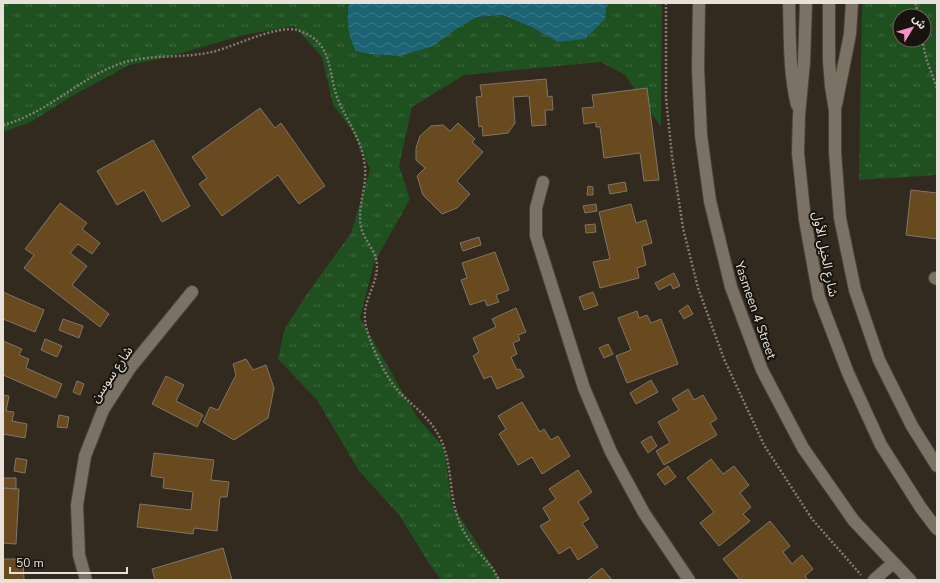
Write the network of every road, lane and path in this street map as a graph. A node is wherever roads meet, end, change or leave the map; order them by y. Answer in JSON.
{"nodes":[{"id":1,"x":699,"y":3,"type":"edge"},
{"id":2,"x":789,"y":3,"type":"edge"},
{"id":3,"x":806,"y":3,"type":"edge"},
{"id":4,"x":829,"y":3,"type":"edge"},
{"id":5,"x":852,"y":3,"type":"edge"},
{"id":6,"x":924,"y":48,"type":"edge"},
{"id":7,"x":937,"y":88,"type":"edge"},
{"id":8,"x":835,"y":110,"type":"junction"},
{"id":9,"x":799,"y":115,"type":"junction"},
{"id":10,"x":3,"y":125,"type":"edge"},
{"id":11,"x":543,"y":182,"type":"dead end"},
{"id":12,"x":192,"y":292,"type":"dead end"},
{"id":13,"x":937,"y":466,"type":"edge"},
{"id":14,"x":937,"y":529,"type":"edge"},
{"id":15,"x":893,"y":563,"type":"junction"},
{"id":16,"x":86,"y":580,"type":"edge"},
{"id":17,"x":499,"y":580,"type":"edge"},
{"id":18,"x":689,"y":580,"type":"edge"},
{"id":19,"x":874,"y":580,"type":"edge"},
{"id":20,"x":910,"y":580,"type":"edge"}],
"edges":[{"from":1,"to":15,"type":"street","name":"Yasmeen 4 Street"},
{"from":2,"to":9,"type":"street"},
{"from":3,"to":9,"type":"street","name":"شارع الخيل الأول"},
{"from":4,"to":8,"type":"street","name":"شارع الخيل الأول"},
{"from":5,"to":8,"type":"street"},
{"from":6,"to":7,"type":"path"},
{"from":8,"to":13,"type":"street","name":"شارع الخيل الأول"},
{"from":9,"to":14,"type":"street","name":"شارع الخيل الأول"},
{"from":10,"to":17,"type":"path"},
{"from":11,"to":18,"type":"street"},
{"from":12,"to":16,"type":"street","name":"شارع سوسن"},
{"from":15,"to":19,"type":"street"},
{"from":15,"to":20,"type":"street","name":"Yasmeen 4 Street"}]}
